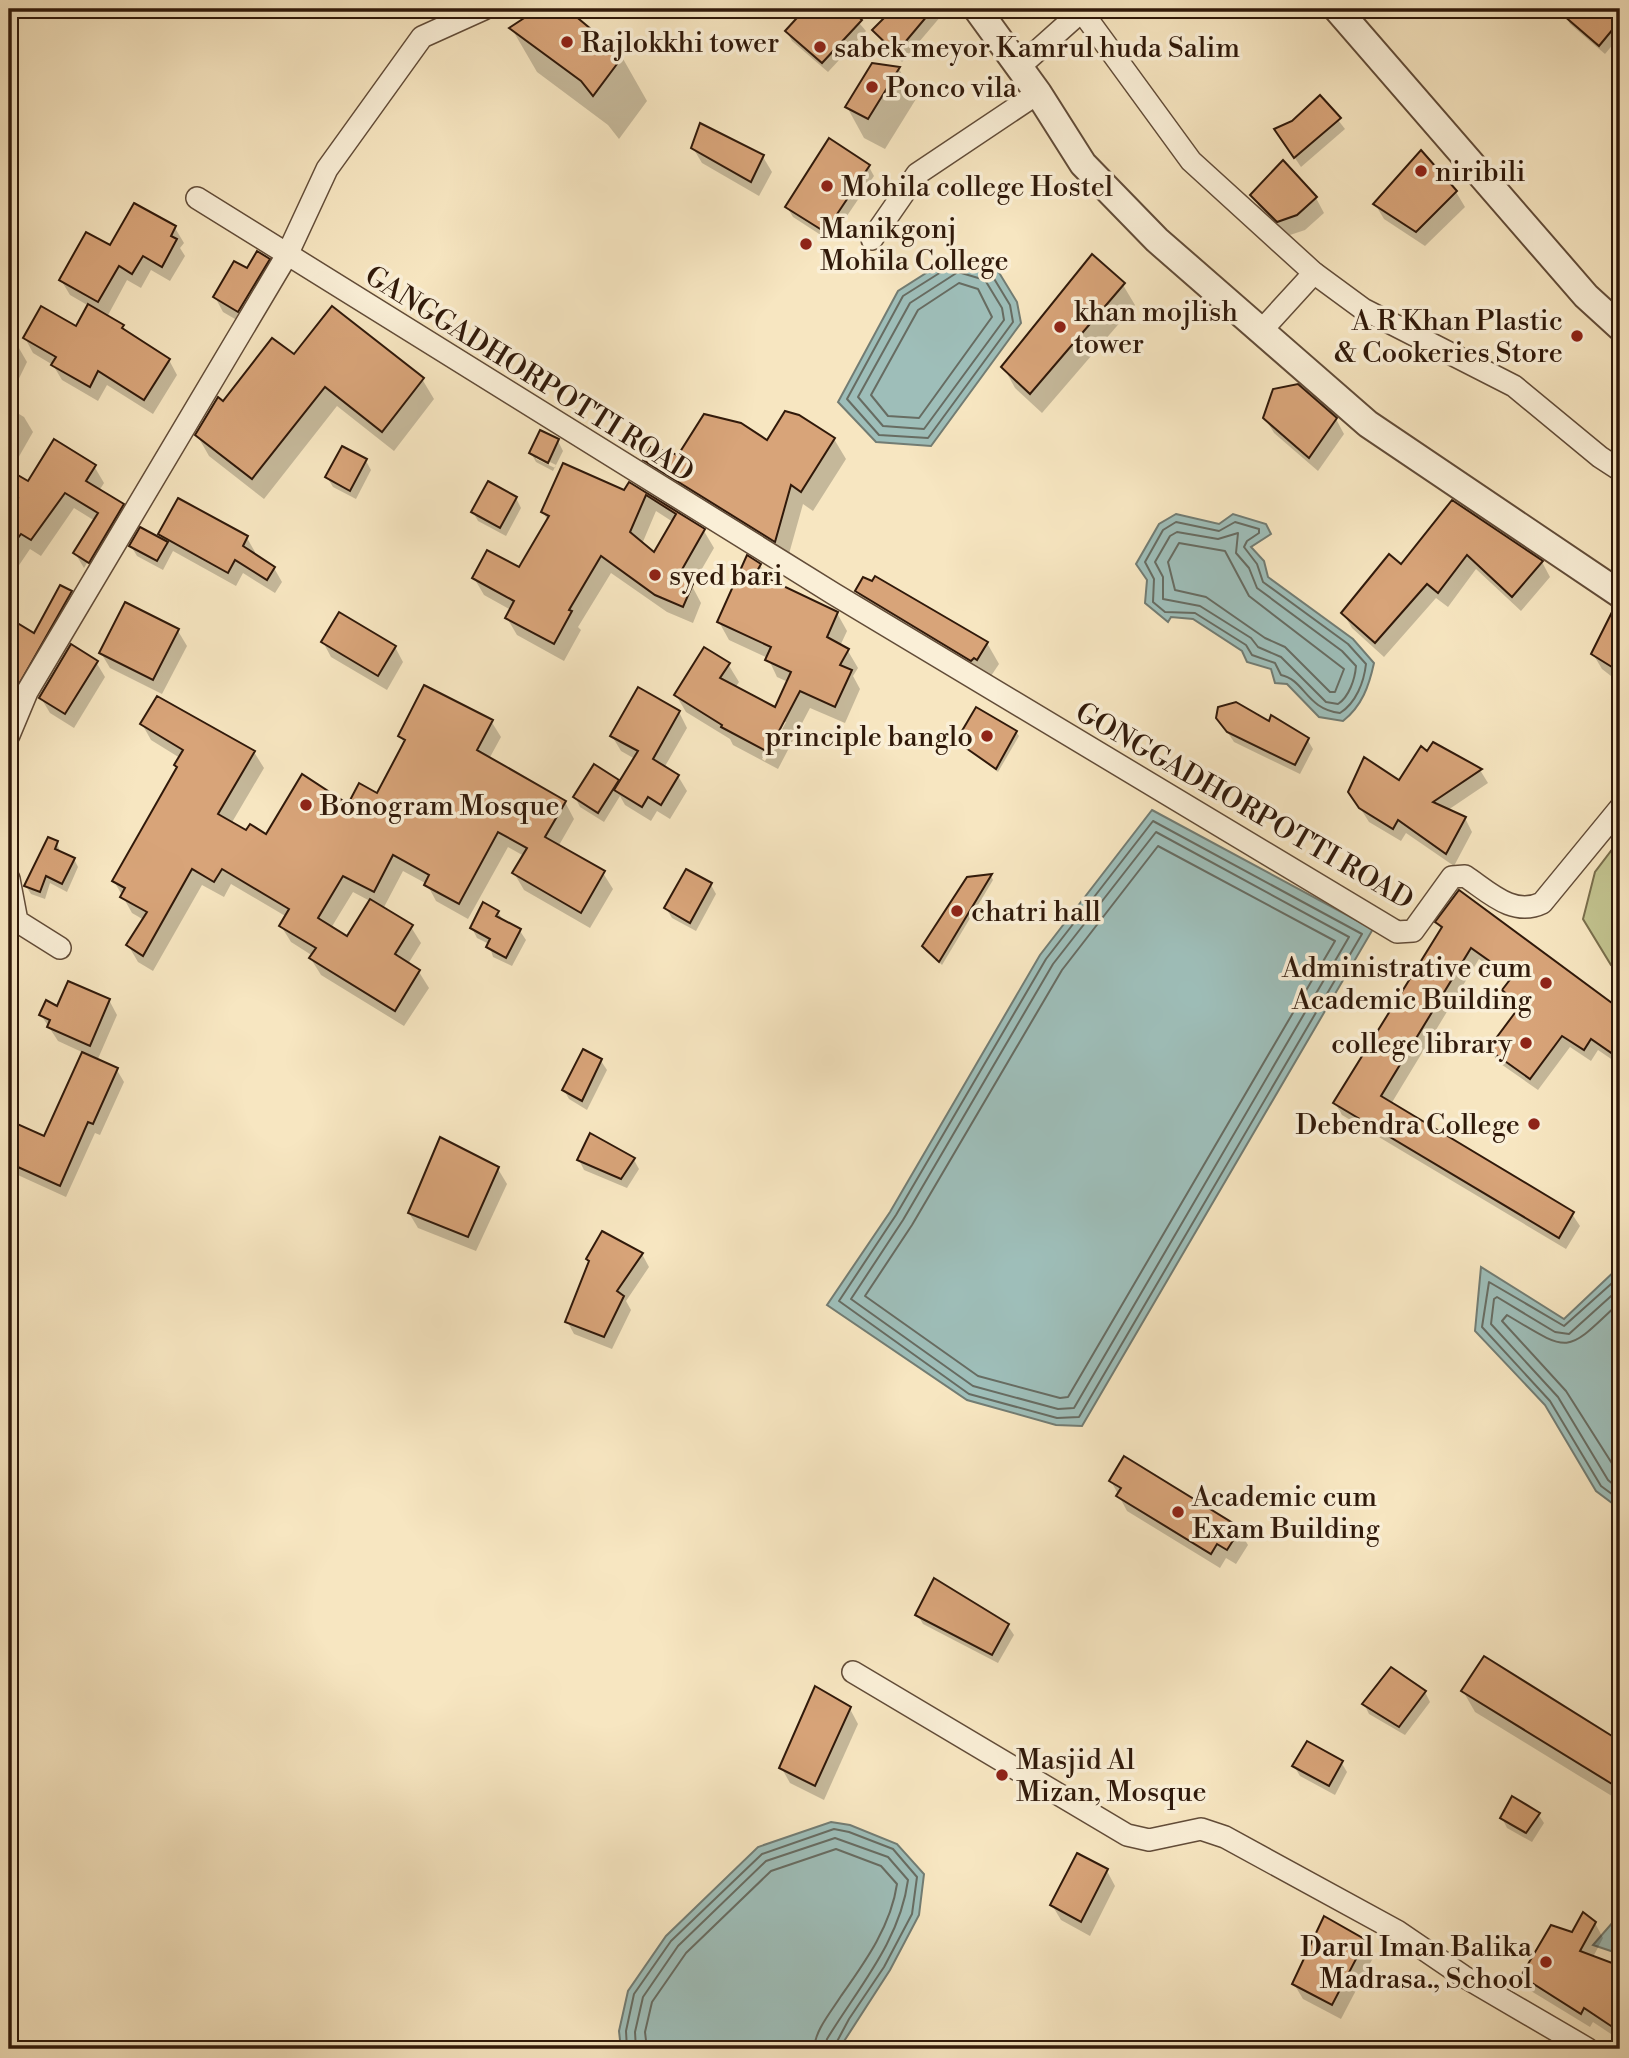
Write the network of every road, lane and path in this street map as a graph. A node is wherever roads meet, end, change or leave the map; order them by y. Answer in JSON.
{"nodes":[{"id":1,"x":484,"y":9,"type":"edge"},
{"id":2,"x":977,"y":9,"type":"edge"},
{"id":3,"x":1337,"y":9,"type":"edge"},
{"id":4,"x":1081,"y":10,"type":"edge"},
{"id":5,"x":1024,"y":64,"type":"junction"},
{"id":6,"x":1038,"y":93,"type":"junction"},
{"id":7,"x":198,"y":198,"type":"dead end"},
{"id":8,"x":872,"y":239,"type":"dead end"},
{"id":9,"x":287,"y":255,"type":"junction"},
{"id":10,"x":1311,"y":276,"type":"junction"},
{"id":11,"x":1269,"y":323,"type":"junction"},
{"id":12,"x":1620,"y":327,"type":"edge"},
{"id":13,"x":1620,"y":470,"type":"edge"},
{"id":14,"x":834,"y":594,"type":"joint"},
{"id":15,"x":1620,"y":594,"type":"edge"},
{"id":16,"x":9,"y":735,"type":"edge"},
{"id":17,"x":1620,"y":808,"type":"edge"},
{"id":18,"x":9,"y":879,"type":"edge"},
{"id":19,"x":60,"y":948,"type":"dead end"},
{"id":20,"x":853,"y":1672,"type":"dead end"},
{"id":21,"x":1588,"y":2049,"type":"edge"}],
"edges":[{"from":1,"to":9,"type":"street"},
{"from":2,"to":5,"type":"street"},
{"from":3,"to":12,"type":"street"},
{"from":4,"to":5,"type":"street"},
{"from":4,"to":10,"type":"street"},
{"from":5,"to":6,"type":"street"},
{"from":6,"to":8,"type":"street"},
{"from":6,"to":11,"type":"street"},
{"from":7,"to":9,"type":"street","name":"GANGGADHORPOTTI ROAD"},
{"from":9,"to":14,"type":"street","name":"GANGGADHORPOTTI ROAD"},
{"from":9,"to":16,"type":"street"},
{"from":10,"to":11,"type":"street"},
{"from":10,"to":13,"type":"street"},
{"from":11,"to":15,"type":"street"},
{"from":14,"to":17,"type":"street","name":"GONGGADHORPOTTI ROAD"},
{"from":18,"to":19,"type":"street"},
{"from":20,"to":21,"type":"street"}]}
